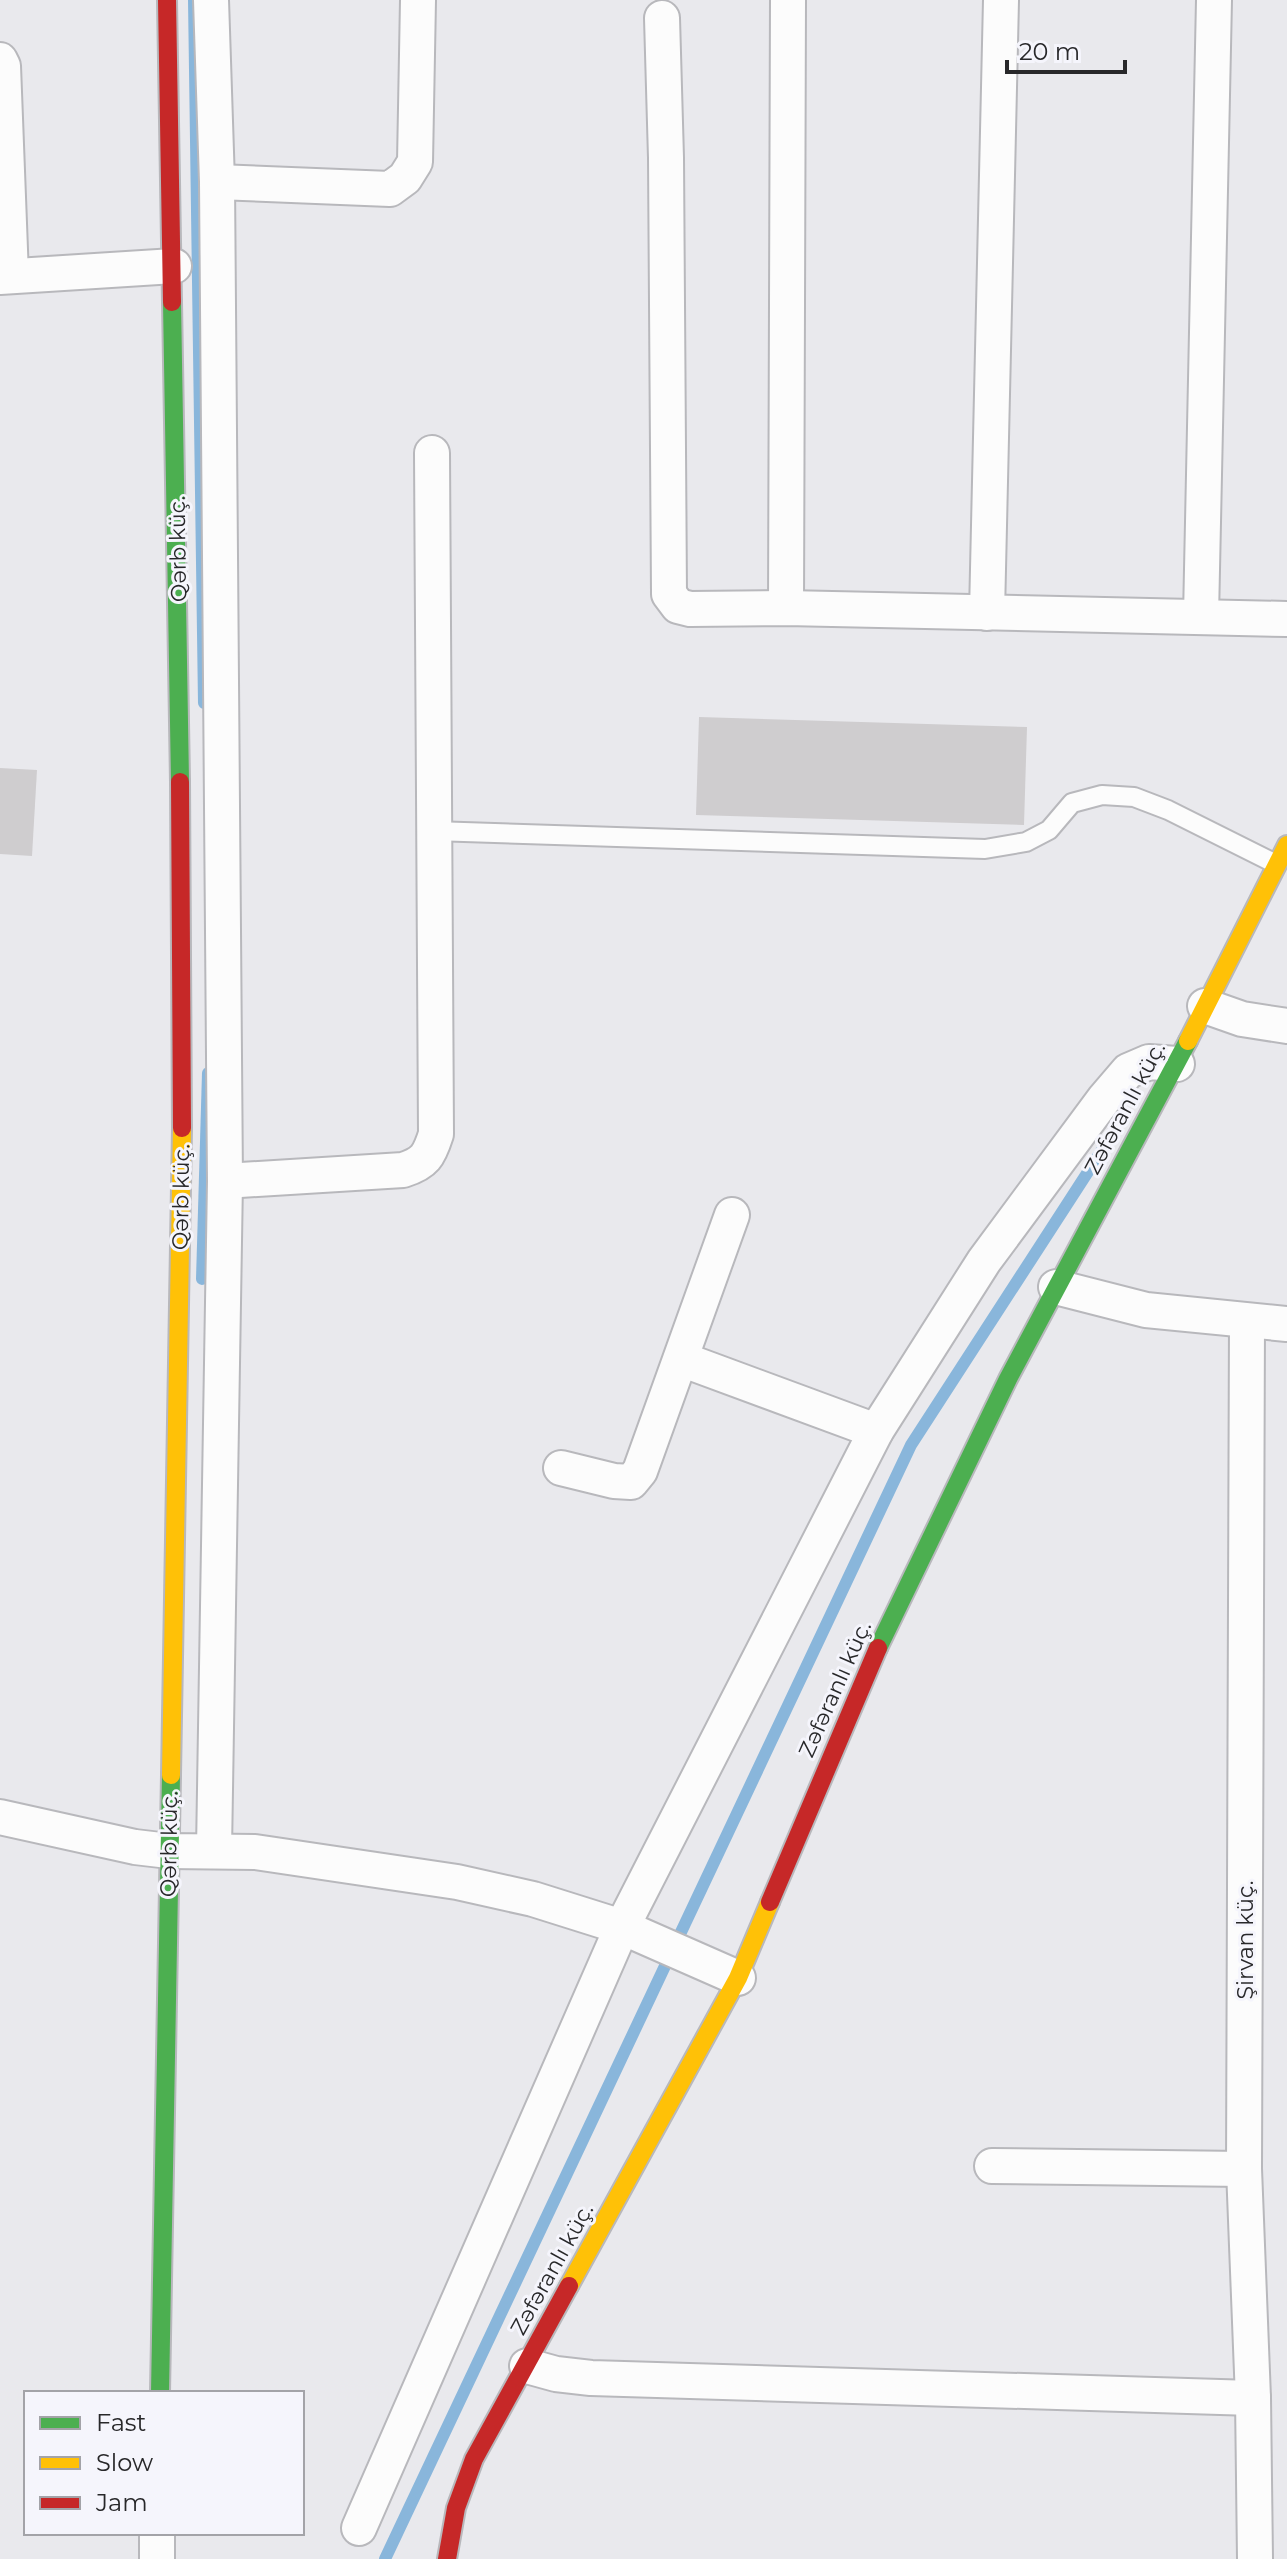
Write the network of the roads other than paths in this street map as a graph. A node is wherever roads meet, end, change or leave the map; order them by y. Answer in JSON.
{"nodes":[{"id":1,"x":167,"y":0,"type":"edge"},
{"id":2,"x":211,"y":0,"type":"edge"},
{"id":3,"x":418,"y":0,"type":"edge"},
{"id":4,"x":788,"y":0,"type":"edge"},
{"id":5,"x":1001,"y":0,"type":"edge"},
{"id":6,"x":1214,"y":0,"type":"edge"},
{"id":7,"x":662,"y":18,"type":"dead end"},
{"id":8,"x":0,"y":60,"type":"edge"},
{"id":9,"x":217,"y":182,"type":"junction"},
{"id":10,"x":174,"y":266,"type":"junction"},
{"id":11,"x":6,"y":276,"type":"edge"},
{"id":12,"x":432,"y":453,"type":"dead end"},
{"id":13,"x":786,"y":608,"type":"junction"},
{"id":14,"x":987,"y":613,"type":"junction"},
{"id":15,"x":1201,"y":617,"type":"junction"},
{"id":16,"x":1287,"y":619,"type":"edge"},
{"id":17,"x":433,"y":831,"type":"junction"},
{"id":18,"x":1287,"y":845,"type":"edge"},
{"id":19,"x":1276,"y":864,"type":"junction"},
{"id":20,"x":1205,"y":1006,"type":"junction"},
{"id":21,"x":1287,"y":1026,"type":"edge"},
{"id":22,"x":1177,"y":1064,"type":"junction"},
{"id":23,"x":225,"y":1181,"type":"junction"},
{"id":24,"x":732,"y":1215,"type":"dead end"},
{"id":25,"x":1056,"y":1287,"type":"junction"},
{"id":26,"x":1247,"y":1321,"type":"junction"},
{"id":27,"x":1287,"y":1324,"type":"edge"},
{"id":28,"x":681,"y":1359,"type":"junction"},
{"id":29,"x":876,"y":1431,"type":"junction"},
{"id":30,"x":561,"y":1468,"type":"dead end"},
{"id":31,"x":0,"y":1817,"type":"edge"},
{"id":32,"x":214,"y":1850,"type":"junction"},
{"id":33,"x":169,"y":1851,"type":"junction"},
{"id":34,"x":622,"y":1927,"type":"junction"},
{"id":35,"x":738,"y":1978,"type":"junction"},
{"id":36,"x":992,"y":2166,"type":"dead end"},
{"id":37,"x":1244,"y":2169,"type":"junction"},
{"id":38,"x":527,"y":2366,"type":"junction"},
{"id":39,"x":160,"y":2391,"type":"edge"},
{"id":40,"x":1253,"y":2398,"type":"junction"},
{"id":41,"x":359,"y":2528,"type":"dead end"},
{"id":42,"x":157,"y":2535,"type":"edge"},
{"id":43,"x":157,"y":2559,"type":"edge"},
{"id":44,"x":447,"y":2559,"type":"edge"},
{"id":45,"x":1255,"y":2559,"type":"edge"}],
"edges":[{"from":1,"to":10,"type":"street","name":"Qərb küç."},
{"from":2,"to":9,"type":"street","name":"Qərb küç."},
{"from":3,"to":9,"type":"street"},
{"from":4,"to":13,"type":"street"},
{"from":5,"to":14,"type":"street"},
{"from":6,"to":15,"type":"street"},
{"from":7,"to":13,"type":"street"},
{"from":8,"to":11,"type":"street"},
{"from":9,"to":23,"type":"street","name":"Qərb küç."},
{"from":10,"to":11,"type":"street"},
{"from":10,"to":33,"type":"street","name":"Qərb küç."},
{"from":12,"to":17,"type":"street"},
{"from":13,"to":14,"type":"street"},
{"from":14,"to":15,"type":"street"},
{"from":15,"to":16,"type":"street"},
{"from":17,"to":19,"type":"lane"},
{"from":17,"to":23,"type":"street"},
{"from":18,"to":19,"type":"street","name":"Zəfəranlı küç."},
{"from":19,"to":20,"type":"street","name":"Zəfəranlı küç."},
{"from":20,"to":21,"type":"street"},
{"from":20,"to":22,"type":"street","name":"Zəfəranlı küç."},
{"from":22,"to":25,"type":"street","name":"Zəfəranlı küç."},
{"from":22,"to":29,"type":"street"},
{"from":23,"to":32,"type":"street","name":"Qərb küç."},
{"from":24,"to":28,"type":"street"},
{"from":25,"to":26,"type":"street"},
{"from":25,"to":35,"type":"street","name":"Zəfəranlı küç."},
{"from":26,"to":27,"type":"street"},
{"from":26,"to":37,"type":"street","name":"Şirvan küç."},
{"from":28,"to":29,"type":"street"},
{"from":28,"to":30,"type":"street"},
{"from":29,"to":34,"type":"street"},
{"from":31,"to":33,"type":"street"},
{"from":32,"to":33,"type":"street"},
{"from":32,"to":34,"type":"street"},
{"from":33,"to":39,"type":"street","name":"Qərb küç."},
{"from":34,"to":35,"type":"street"},
{"from":34,"to":41,"type":"street"},
{"from":35,"to":38,"type":"street","name":"Zəfəranlı küç."},
{"from":36,"to":37,"type":"street"},
{"from":37,"to":40,"type":"street","name":"Şirvan küç."},
{"from":38,"to":40,"type":"street"},
{"from":38,"to":44,"type":"street","name":"Zəfəranlı küç."},
{"from":40,"to":45,"type":"street","name":"Şirvan küç."},
{"from":42,"to":43,"type":"street"}]}
